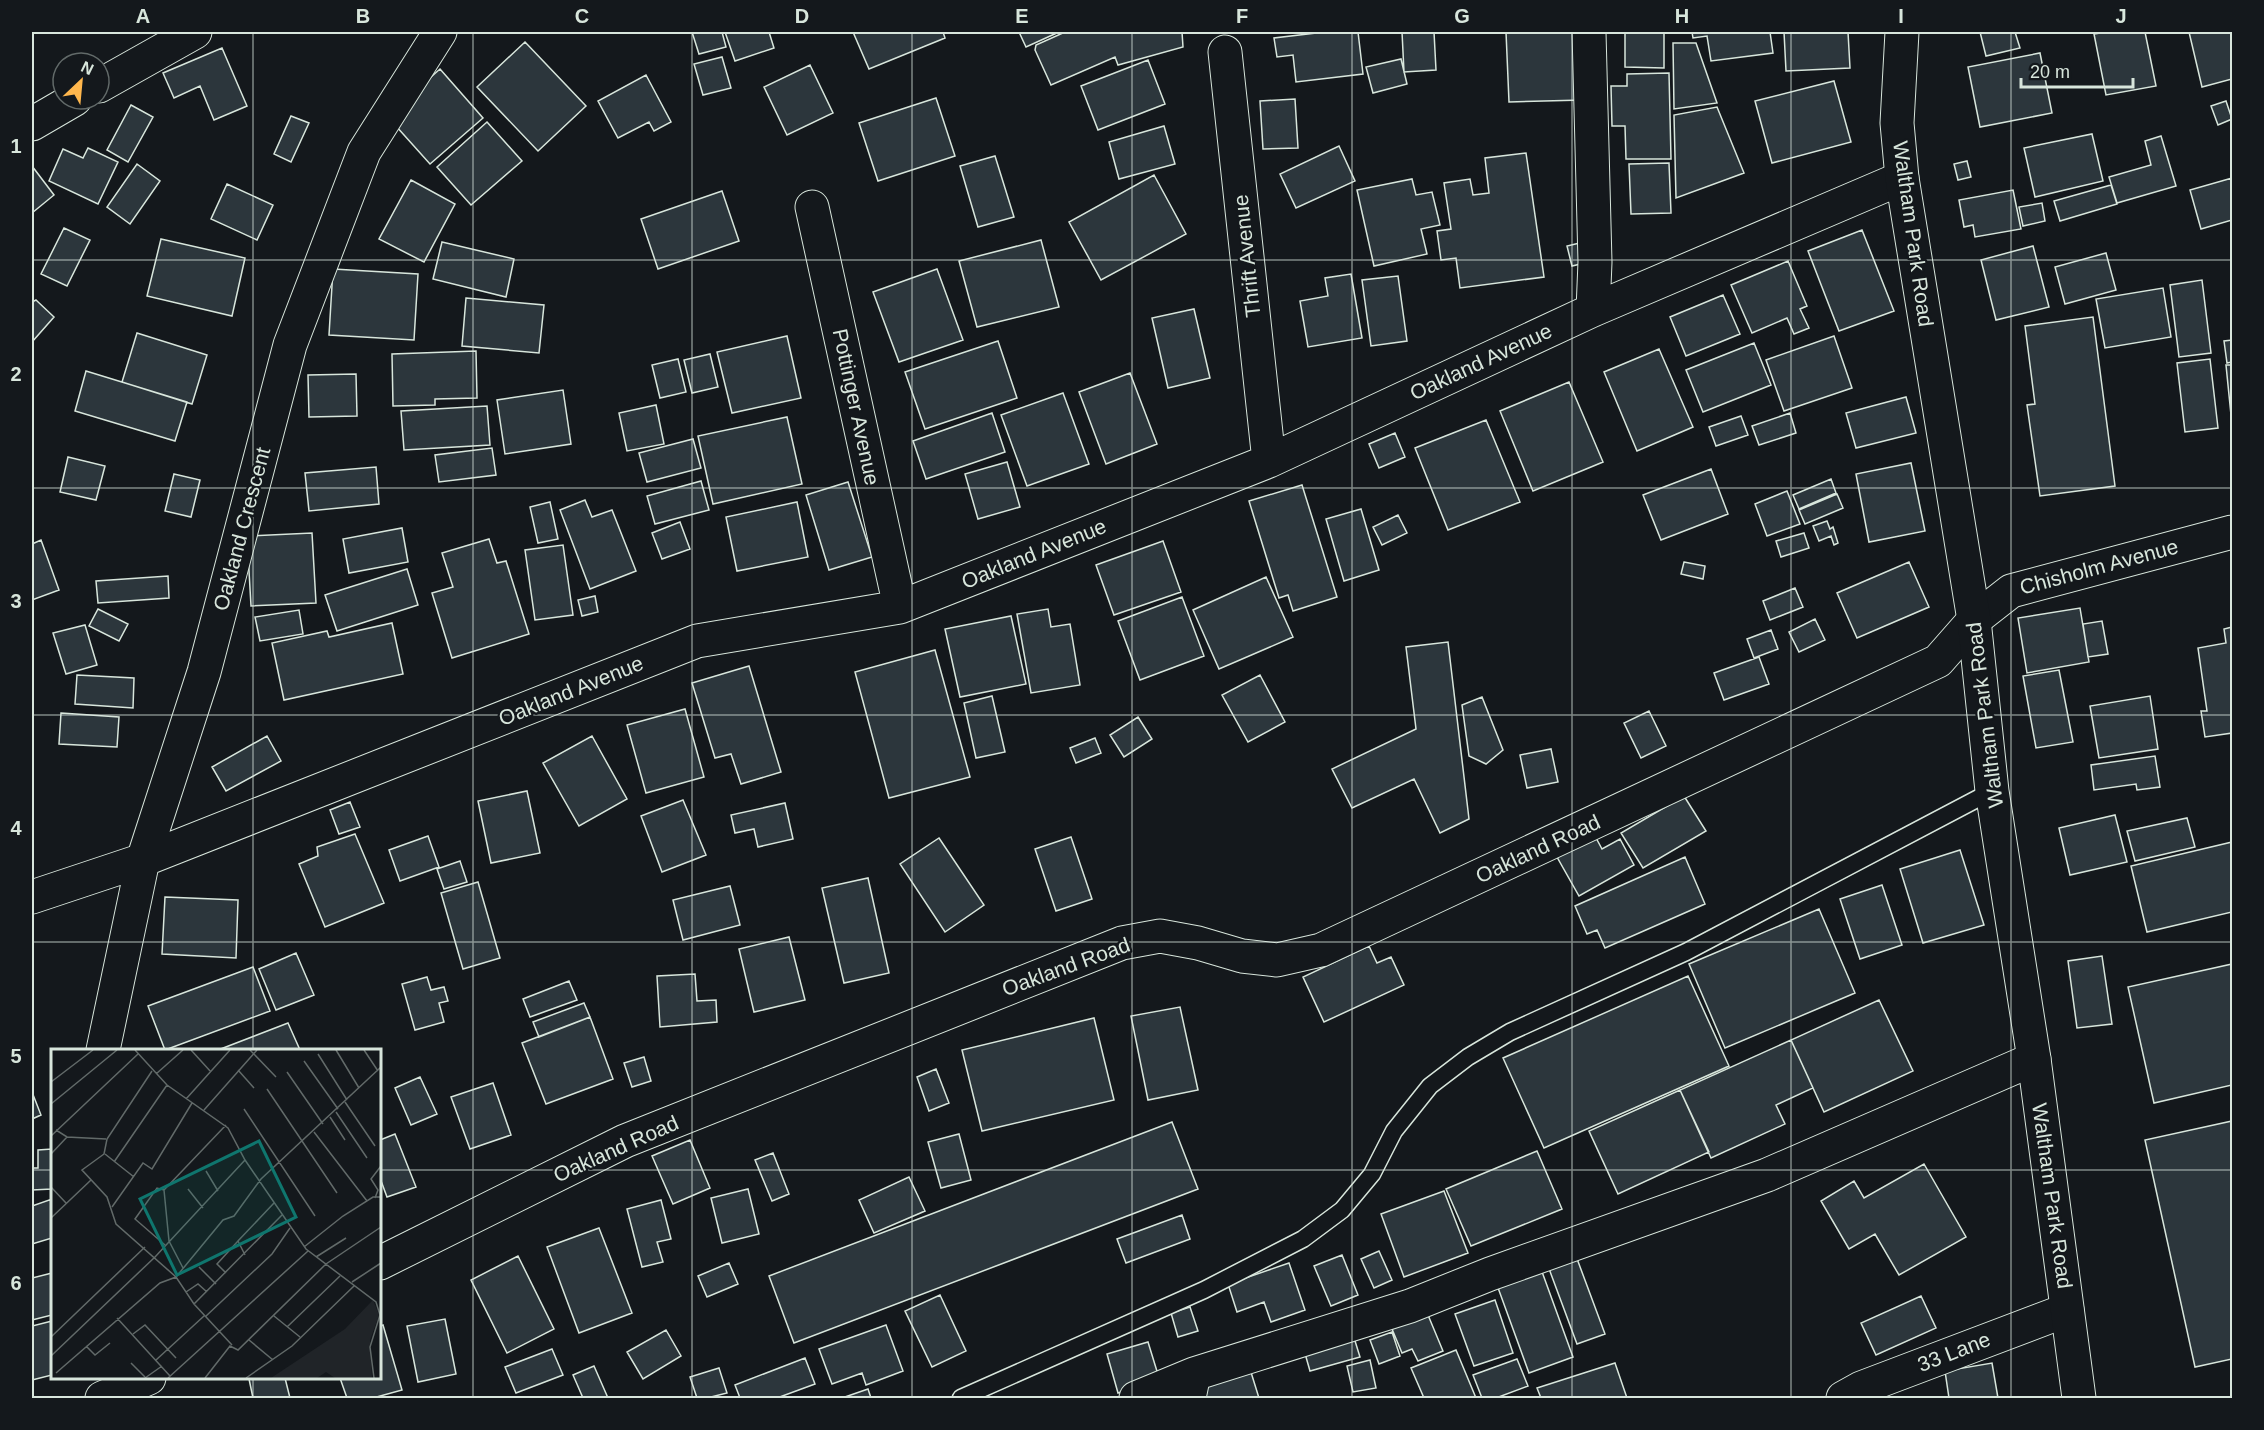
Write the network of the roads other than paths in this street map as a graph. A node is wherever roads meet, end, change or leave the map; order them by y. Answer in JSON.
{"nodes":[{"id":1,"x":195,"y":32,"type":"edge"},
{"id":2,"x":438,"y":32,"type":"edge"},
{"id":3,"x":1589,"y":32,"type":"edge"},
{"id":4,"x":1902,"y":32,"type":"edge"},
{"id":5,"x":1225,"y":52,"type":"dead end"},
{"id":6,"x":111,"y":79,"type":"edge"},
{"id":7,"x":54,"y":111,"type":"edge"},
{"id":8,"x":32,"y":124,"type":"edge"},
{"id":9,"x":1902,"y":178,"type":"junction"},
{"id":10,"x":812,"y":207,"type":"dead end"},
{"id":11,"x":1593,"y":310,"type":"junction"},
{"id":12,"x":1269,"y":461,"type":"junction"},
{"id":13,"x":2232,"y":532,"type":"edge"},
{"id":14,"x":900,"y":608,"type":"junction"},
{"id":15,"x":1974,"y":620,"type":"junction"},
{"id":16,"x":1992,"y":791,"type":"junction"},
{"id":17,"x":143,"y":860,"type":"junction"},
{"id":18,"x":35,"y":887,"type":"edge"},
{"id":19,"x":103,"y":1049,"type":"edge"},
{"id":20,"x":2034,"y":1059,"type":"junction"},
{"id":21,"x":381,"y":1263,"type":"edge"},
{"id":22,"x":2067,"y":1310,"type":"junction"},
{"id":23,"x":145,"y":1379,"type":"edge"},
{"id":24,"x":1191,"y":1386,"type":"edge"},
{"id":25,"x":102,"y":1398,"type":"edge"},
{"id":26,"x":961,"y":1398,"type":"edge"},
{"id":27,"x":1136,"y":1398,"type":"edge"},
{"id":28,"x":1843,"y":1398,"type":"edge"},
{"id":29,"x":2079,"y":1398,"type":"edge"}],
"edges":[{"from":1,"to":6,"type":"street"},
{"from":2,"to":17,"type":"street","name":"Oakland Crescent"},
{"from":3,"to":11,"type":"street"},
{"from":4,"to":9,"type":"street","name":"Waltham Park Road"},
{"from":5,"to":12,"type":"street","name":"Thrift Avenue"},
{"from":7,"to":8,"type":"street"},
{"from":9,"to":11,"type":"street","name":"Oakland Avenue"},
{"from":9,"to":15,"type":"street","name":"Waltham Park Road"},
{"from":10,"to":14,"type":"street","name":"Pottinger Avenue"},
{"from":11,"to":12,"type":"street","name":"Oakland Avenue"},
{"from":12,"to":14,"type":"street","name":"Oakland Avenue"},
{"from":13,"to":15,"type":"street","name":"Chisholm Avenue"},
{"from":14,"to":17,"type":"street","name":"Oakland Avenue"},
{"from":15,"to":16,"type":"street","name":"Waltham Park Road"},
{"from":15,"to":21,"type":"street","name":"Oakland Road"},
{"from":16,"to":20,"type":"street","name":"Waltham Park Road"},
{"from":16,"to":26,"type":"lane"},
{"from":17,"to":18,"type":"street","name":"Oakland Avenue"},
{"from":17,"to":19,"type":"street","name":"Oakland Crescent"},
{"from":20,"to":22,"type":"street","name":"Waltham Park Road"},
{"from":20,"to":24,"type":"street"},
{"from":22,"to":28,"type":"street","name":"33 Lane"},
{"from":22,"to":29,"type":"street","name":"Waltham Park Road"},
{"from":23,"to":25,"type":"street"},
{"from":24,"to":27,"type":"street"}]}
